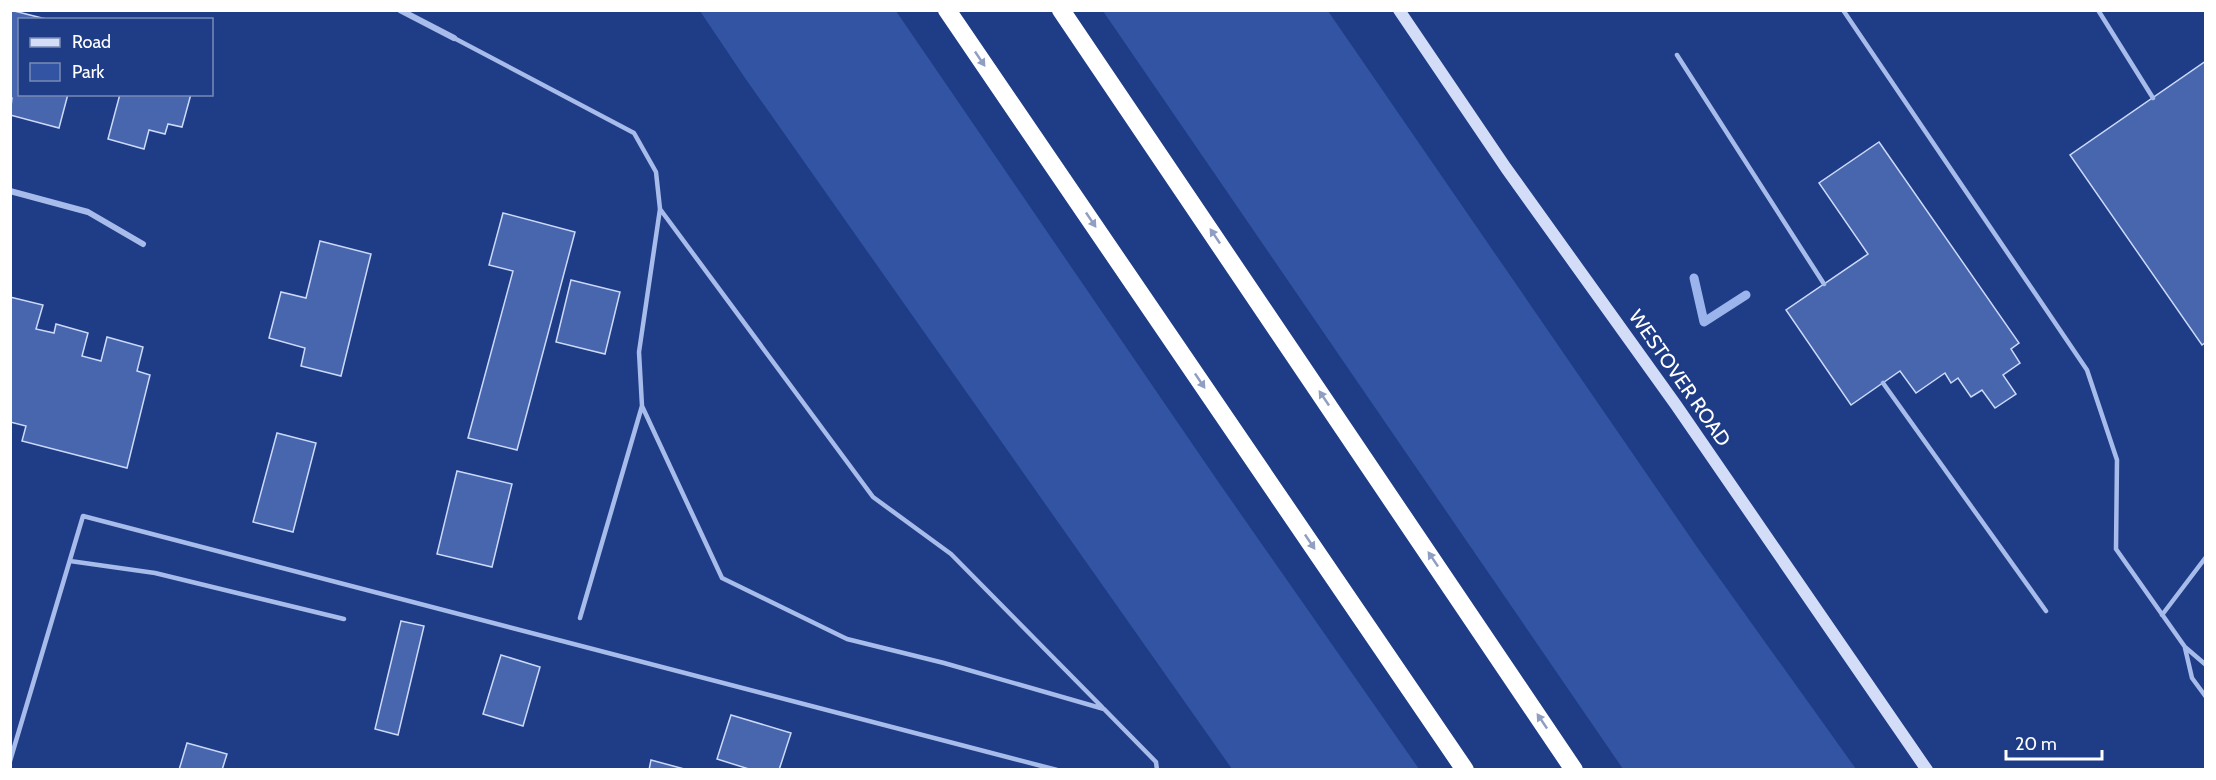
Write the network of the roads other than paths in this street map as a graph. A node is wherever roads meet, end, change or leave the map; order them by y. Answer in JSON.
{"nodes":[{"id":1,"x":400,"y":10,"type":"edge"},
{"id":2,"x":947,"y":10,"type":"edge"},
{"id":3,"x":1061,"y":10,"type":"edge"},
{"id":4,"x":1399,"y":10,"type":"edge"},
{"id":5,"x":1843,"y":10,"type":"edge"},
{"id":6,"x":2098,"y":10,"type":"edge"},
{"id":7,"x":454,"y":38,"type":"joint"},
{"id":8,"x":1677,"y":55,"type":"dead end"},
{"id":9,"x":2153,"y":98,"type":"dead end"},
{"id":10,"x":10,"y":191,"type":"edge"},
{"id":11,"x":660,"y":209,"type":"junction"},
{"id":12,"x":143,"y":244,"type":"dead end"},
{"id":13,"x":1824,"y":284,"type":"dead end"},
{"id":14,"x":1883,"y":383,"type":"dead end"},
{"id":15,"x":642,"y":406,"type":"junction"},
{"id":16,"x":2205,"y":557,"type":"edge"},
{"id":17,"x":70,"y":561,"type":"junction"},
{"id":18,"x":2046,"y":611,"type":"dead end"},
{"id":19,"x":2163,"y":615,"type":"junction"},
{"id":20,"x":580,"y":618,"type":"dead end"},
{"id":21,"x":344,"y":619,"type":"dead end"},
{"id":22,"x":2185,"y":647,"type":"junction"},
{"id":23,"x":2205,"y":664,"type":"edge"},
{"id":24,"x":2205,"y":697,"type":"edge"},
{"id":25,"x":1104,"y":709,"type":"junction"},
{"id":26,"x":10,"y":761,"type":"edge"},
{"id":27,"x":1057,"y":770,"type":"edge"},
{"id":28,"x":1157,"y":770,"type":"edge"},
{"id":29,"x":1465,"y":770,"type":"edge"},
{"id":30,"x":1574,"y":770,"type":"edge"},
{"id":31,"x":1927,"y":770,"type":"edge"}],
"edges":[{"from":1,"to":7,"type":"street"},
{"from":2,"to":29,"type":"highway","one_way":true},
{"from":30,"to":3,"type":"highway","one_way":true},
{"from":4,"to":31,"type":"street","name":"WESTOVER ROAD"},
{"from":5,"to":19,"type":"lane"},
{"from":6,"to":9,"type":"lane"},
{"from":7,"to":11,"type":"lane"},
{"from":8,"to":13,"type":"lane"},
{"from":10,"to":12,"type":"street"},
{"from":11,"to":15,"type":"lane"},
{"from":11,"to":25,"type":"lane"},
{"from":14,"to":18,"type":"lane"},
{"from":15,"to":20,"type":"lane"},
{"from":15,"to":25,"type":"lane"},
{"from":16,"to":19,"type":"lane"},
{"from":17,"to":21,"type":"lane"},
{"from":17,"to":26,"type":"lane"},
{"from":17,"to":27,"type":"lane"},
{"from":19,"to":22,"type":"lane"},
{"from":22,"to":23,"type":"lane"},
{"from":22,"to":24,"type":"lane"},
{"from":25,"to":28,"type":"lane"}]}
